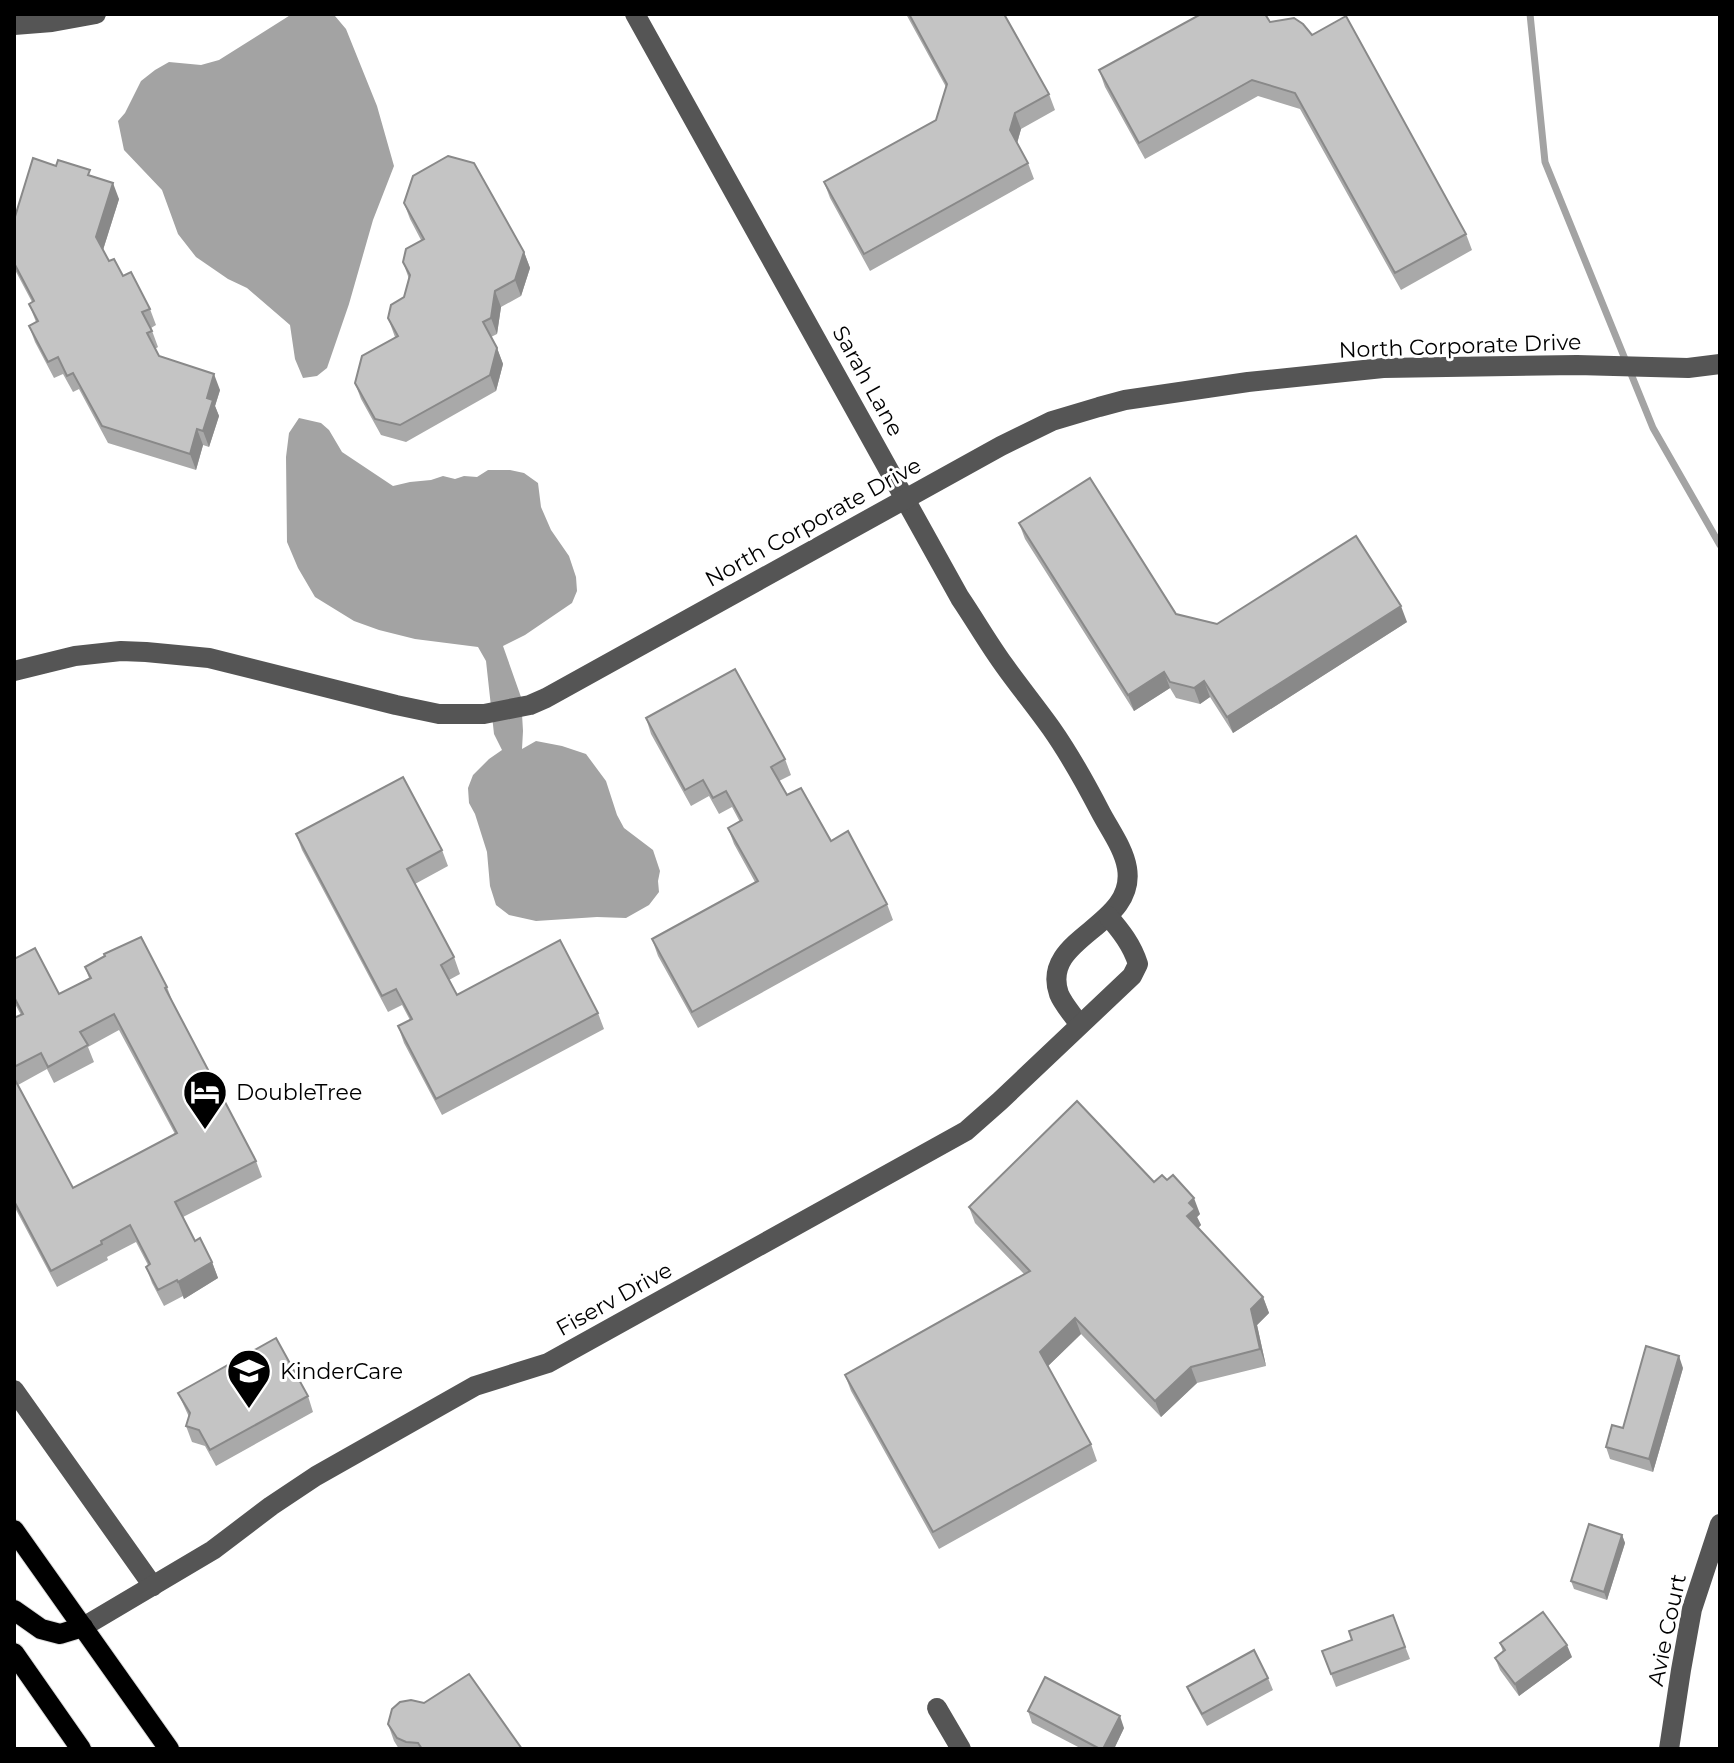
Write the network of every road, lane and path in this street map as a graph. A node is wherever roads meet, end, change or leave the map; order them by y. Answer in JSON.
{"nodes":[{"id":1,"x":96,"y":14,"type":"edge"},
{"id":2,"x":635,"y":14,"type":"edge"},
{"id":3,"x":14,"y":25,"type":"edge"},
{"id":4,"x":1720,"y":364,"type":"edge"},
{"id":5,"x":905,"y":498,"type":"junction"},
{"id":6,"x":14,"y":671,"type":"edge"},
{"id":7,"x":1108,"y":916,"type":"junction"},
{"id":8,"x":1079,"y":1024,"type":"junction"},
{"id":9,"x":14,"y":1390,"type":"edge"},
{"id":10,"x":1720,"y":1524,"type":"edge"},
{"id":11,"x":14,"y":1530,"type":"edge"},
{"id":12,"x":153,"y":1586,"type":"junction"},
{"id":13,"x":14,"y":1610,"type":"edge"},
{"id":14,"x":83,"y":1627,"type":"junction"},
{"id":15,"x":14,"y":1653,"type":"edge"},
{"id":16,"x":937,"y":1708,"type":"dead end"},
{"id":17,"x":81,"y":1749,"type":"edge"},
{"id":18,"x":169,"y":1749,"type":"edge"},
{"id":19,"x":961,"y":1749,"type":"edge"},
{"id":20,"x":1669,"y":1749,"type":"edge"}],
"edges":[{"from":1,"to":3,"type":"street"},
{"from":2,"to":5,"type":"street","name":"Sarah Lane"},
{"from":4,"to":5,"type":"street","name":"North Corporate Drive"},
{"from":5,"to":6,"type":"street","name":"North Corporate Drive"},
{"from":5,"to":7,"type":"street","name":"Sarah Lane"},
{"from":7,"to":8,"type":"street"},
{"from":7,"to":8,"type":"street","name":"Fiserv Drive"},
{"from":8,"to":12,"type":"street","name":"Fiserv Drive"},
{"from":9,"to":12,"type":"street"},
{"from":10,"to":20,"type":"street","name":"Avie Court"},
{"from":11,"to":14,"type":"main road"},
{"from":12,"to":14,"type":"street","name":"Fiserv Drive"},
{"from":13,"to":14,"type":"main road"},
{"from":14,"to":18,"type":"main road"},
{"from":15,"to":17,"type":"main road"},
{"from":16,"to":19,"type":"street"}]}
